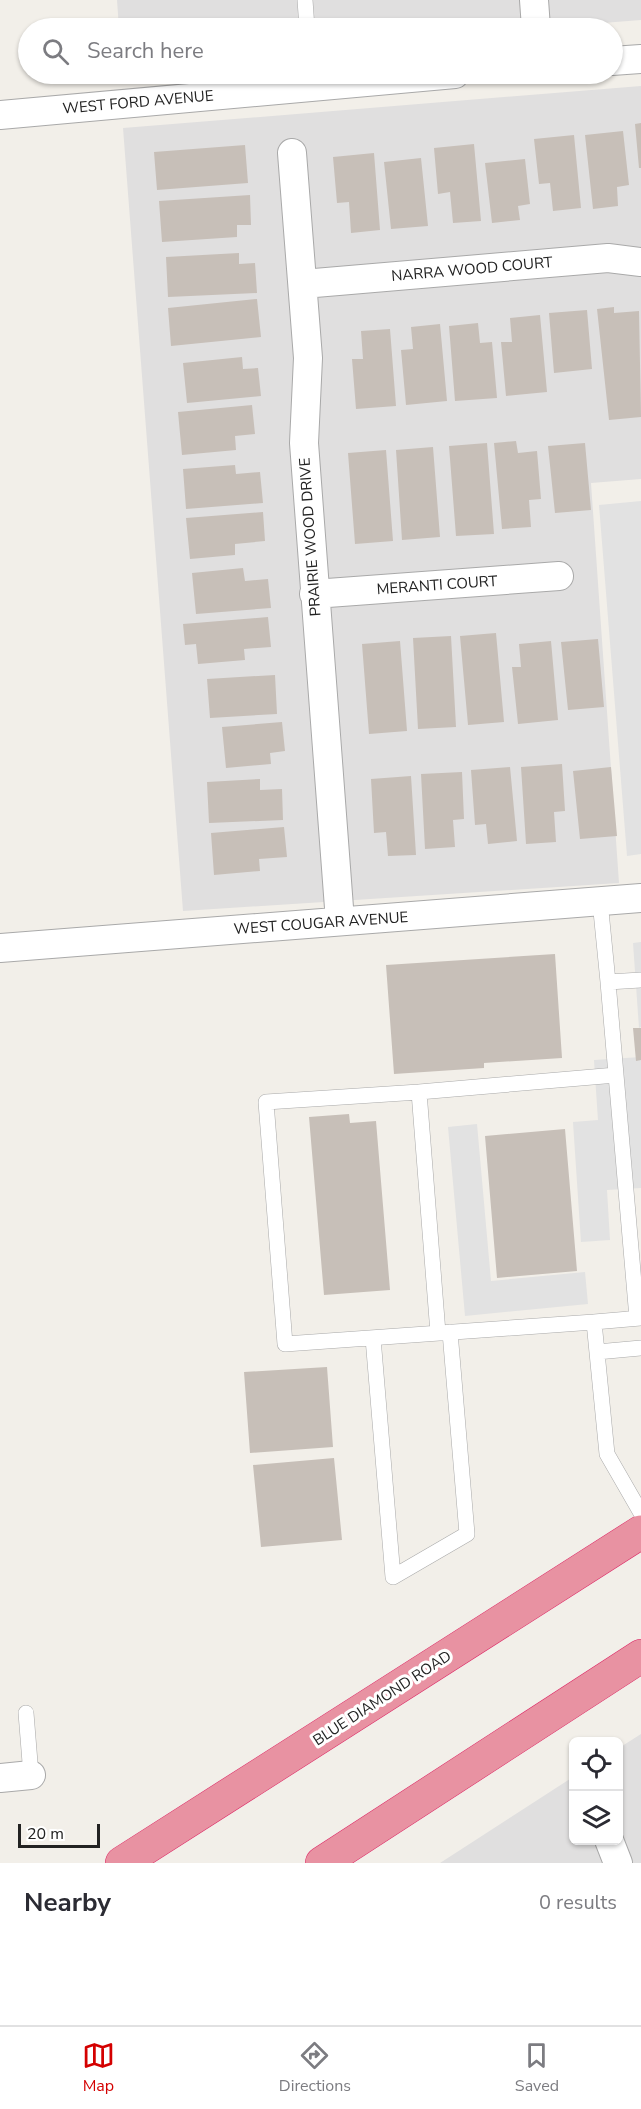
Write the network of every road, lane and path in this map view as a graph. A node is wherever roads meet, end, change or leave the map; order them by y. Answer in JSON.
{"nodes":[{"id":1,"x":305,"y":0,"type":"edge"},
{"id":2,"x":534,"y":0,"type":"edge"},
{"id":3,"x":306,"y":18,"type":"edge"},
{"id":4,"x":535,"y":18,"type":"edge"},
{"id":5,"x":641,"y":59,"type":"edge"},
{"id":6,"x":623,"y":60,"type":"edge"},
{"id":7,"x":274,"y":84,"type":"edge"},
{"id":8,"x":0,"y":115,"type":"edge"},
{"id":9,"x":292,"y":153,"type":"dead end"},
{"id":10,"x":641,"y":262,"type":"edge"},
{"id":11,"x":303,"y":284,"type":"junction"},
{"id":12,"x":559,"y":576,"type":"dead end"},
{"id":13,"x":314,"y":594,"type":"junction"},
{"id":14,"x":641,"y":898,"type":"edge"},
{"id":15,"x":600,"y":901,"type":"junction"},
{"id":16,"x":340,"y":921,"type":"junction"},
{"id":17,"x":0,"y":948,"type":"edge"},
{"id":18,"x":641,"y":980,"type":"edge"},
{"id":19,"x":608,"y":982,"type":"junction"},
{"id":20,"x":616,"y":1075,"type":"junction"},
{"id":21,"x":419,"y":1092,"type":"junction"},
{"id":22,"x":636,"y":1239,"type":"edge"},
{"id":23,"x":639,"y":1318,"type":"edge"},
{"id":24,"x":594,"y":1322,"type":"junction"},
{"id":25,"x":444,"y":1333,"type":"junction"},
{"id":26,"x":373,"y":1338,"type":"junction"},
{"id":27,"x":641,"y":1348,"type":"edge"},
{"id":28,"x":597,"y":1352,"type":"junction"},
{"id":29,"x":641,"y":1513,"type":"edge"},
{"id":30,"x":641,"y":1532,"type":"edge"},
{"id":31,"x":641,"y":1656,"type":"edge"},
{"id":32,"x":26,"y":1713,"type":"dead end"},
{"id":33,"x":31,"y":1775,"type":"joint"},
{"id":34,"x":0,"y":1778,"type":"edge"},
{"id":35,"x":611,"y":1845,"type":"edge"},
{"id":36,"x":122,"y":1863,"type":"edge"},
{"id":37,"x":322,"y":1863,"type":"edge"},
{"id":38,"x":618,"y":1863,"type":"edge"}],
"edges":[{"from":1,"to":3,"type":"lane"},
{"from":2,"to":4,"type":"street"},
{"from":5,"to":6,"type":"street"},
{"from":7,"to":8,"type":"street","name":"WEST FORD AVENUE"},
{"from":9,"to":11,"type":"street","name":"PRAIRIE WOOD DRIVE"},
{"from":10,"to":11,"type":"street","name":"NARRA WOOD COURT"},
{"from":11,"to":13,"type":"street","name":"PRAIRIE WOOD DRIVE"},
{"from":12,"to":13,"type":"street","name":"MERANTI COURT"},
{"from":13,"to":16,"type":"street","name":"PRAIRIE WOOD DRIVE"},
{"from":14,"to":15,"type":"street","name":"WEST COUGAR AVENUE"},
{"from":15,"to":16,"type":"street","name":"WEST COUGAR AVENUE"},
{"from":15,"to":19,"type":"lane"},
{"from":16,"to":17,"type":"street","name":"WEST COUGAR AVENUE"},
{"from":18,"to":19,"type":"lane"},
{"from":19,"to":20,"type":"lane"},
{"from":20,"to":21,"type":"lane"},
{"from":20,"to":22,"type":"lane"},
{"from":21,"to":25,"type":"lane"},
{"from":21,"to":26,"type":"lane"},
{"from":22,"to":23,"type":"lane"},
{"from":23,"to":24,"type":"lane"},
{"from":24,"to":25,"type":"lane"},
{"from":24,"to":28,"type":"lane"},
{"from":25,"to":26,"type":"lane"},
{"from":25,"to":26,"type":"lane"},
{"from":27,"to":28,"type":"lane"},
{"from":28,"to":29,"type":"lane"},
{"from":30,"to":36,"type":"highway","name":"BLUE DIAMOND ROAD"},
{"from":31,"to":37,"type":"highway"},
{"from":32,"to":33,"type":"lane"},
{"from":33,"to":34,"type":"street"},
{"from":35,"to":38,"type":"street"}]}
